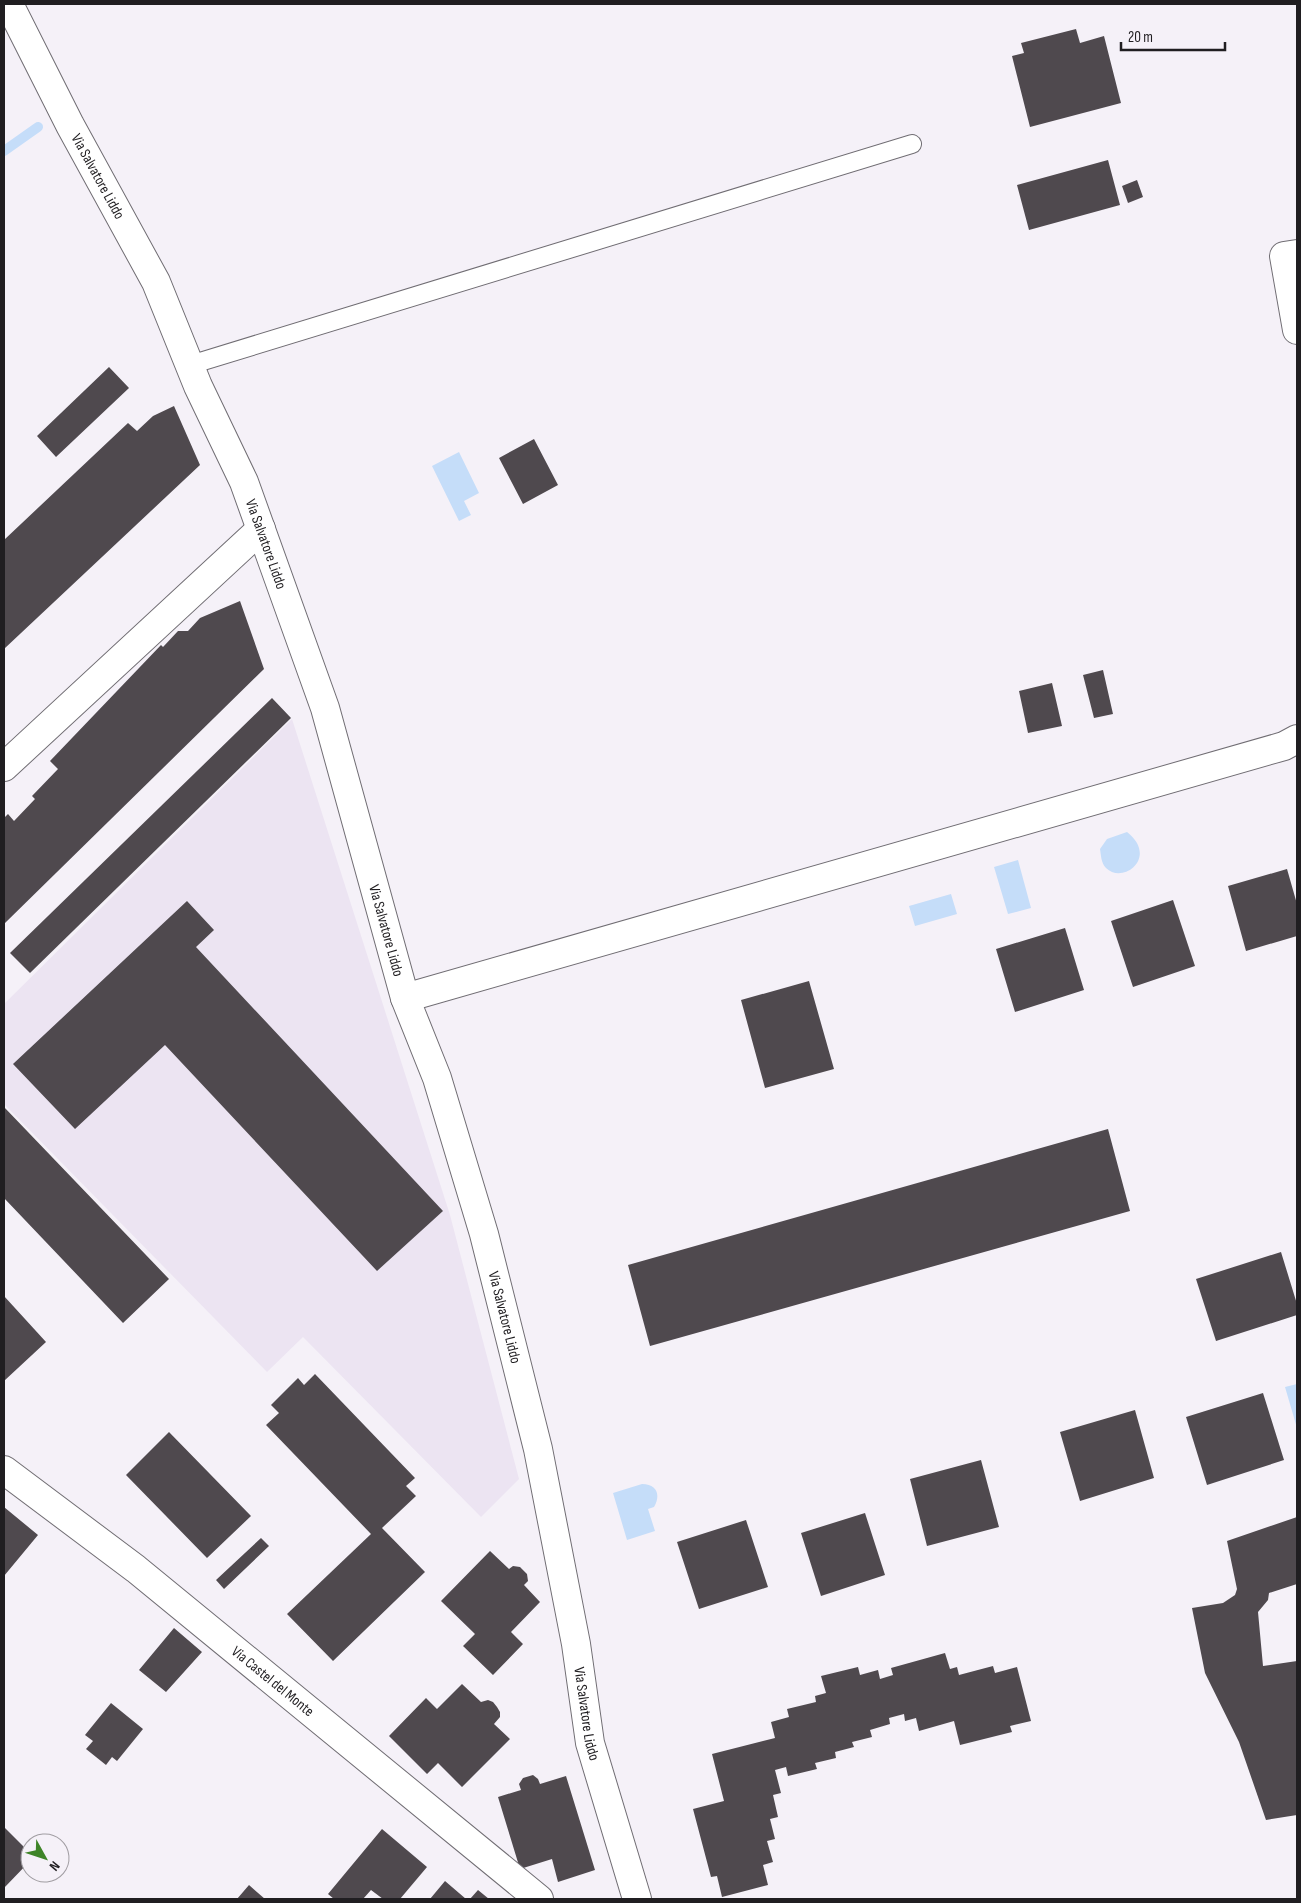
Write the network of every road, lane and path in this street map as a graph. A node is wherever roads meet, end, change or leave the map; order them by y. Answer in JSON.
{"nodes":[{"id":1,"x":9,"y":4,"type":"edge"},
{"id":2,"x":912,"y":144,"type":"dead end"},
{"id":3,"x":1297,"y":254,"type":"edge"},
{"id":4,"x":1297,"y":330,"type":"edge"},
{"id":5,"x":190,"y":365,"type":"junction"},
{"id":6,"x":261,"y":529,"type":"junction"},
{"id":7,"x":1297,"y":739,"type":"edge"},
{"id":8,"x":4,"y":767,"type":"edge"},
{"id":9,"x":405,"y":998,"type":"junction"},
{"id":10,"x":4,"y":1470,"type":"edge"},
{"id":11,"x":539,"y":1899,"type":"edge"},
{"id":12,"x":637,"y":1899,"type":"edge"}],
"edges":[{"from":1,"to":5,"type":"street","name":"Via Salvatore Liddo"},
{"from":2,"to":5,"type":"lane"},
{"from":3,"to":4,"type":"street"},
{"from":5,"to":6,"type":"street","name":"Via Salvatore Liddo"},
{"from":6,"to":8,"type":"street"},
{"from":6,"to":9,"type":"street","name":"Via Salvatore Liddo"},
{"from":7,"to":9,"type":"street"},
{"from":9,"to":12,"type":"street","name":"Via Salvatore Liddo"},
{"from":10,"to":11,"type":"street","name":"Via Castel del Monte"}]}
